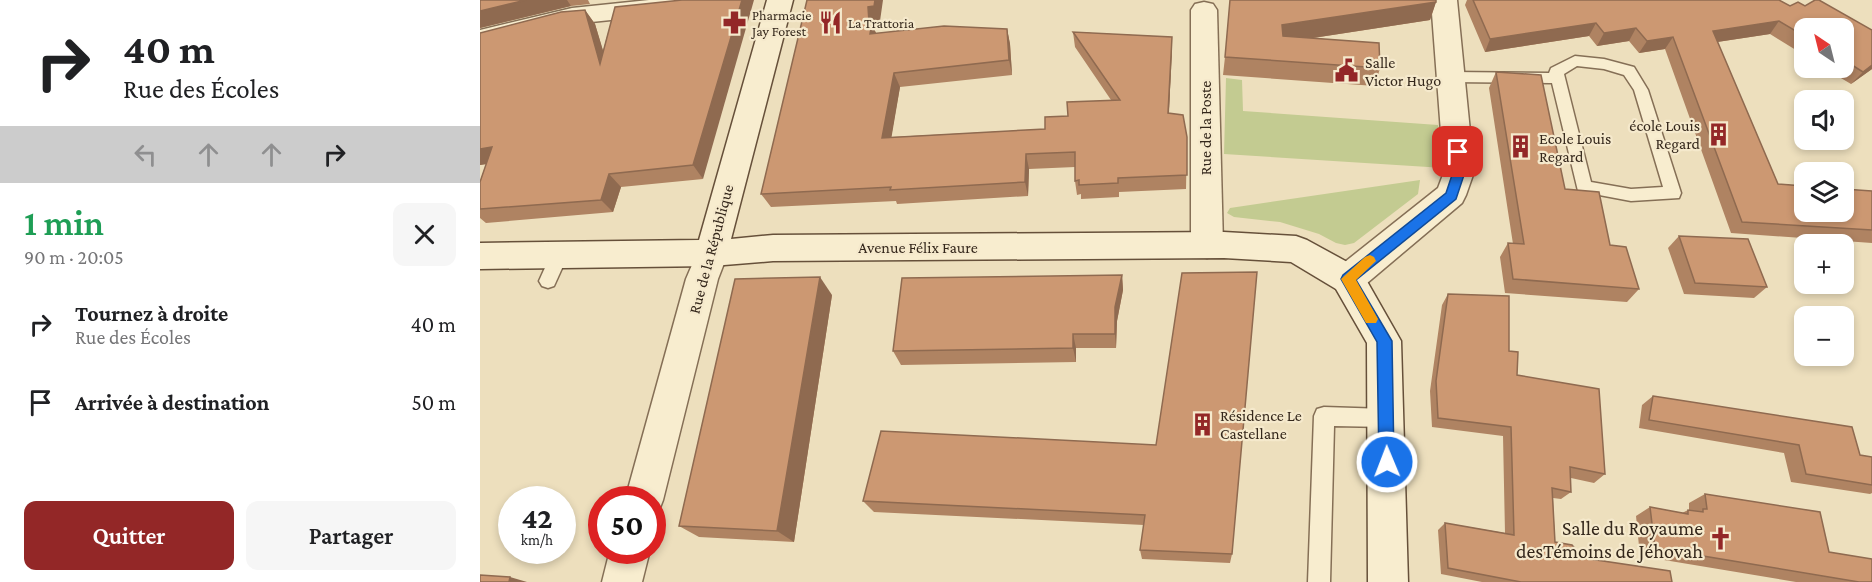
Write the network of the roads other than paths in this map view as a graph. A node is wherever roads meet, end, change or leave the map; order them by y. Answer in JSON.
{"nodes":[{"id":1,"x":727,"y":0,"type":"edge"},
{"id":2,"x":780,"y":0,"type":"edge"},
{"id":3,"x":1444,"y":0,"type":"edge"},
{"id":4,"x":1204,"y":10,"type":"dead end"},
{"id":5,"x":480,"y":39,"type":"edge"},
{"id":6,"x":1451,"y":77,"type":"junction"},
{"id":7,"x":1558,"y":78,"type":"junction"},
{"id":8,"x":1207,"y":245,"type":"junction"},
{"id":9,"x":712,"y":252,"type":"junction"},
{"id":10,"x":480,"y":256,"type":"edge"},
{"id":11,"x":1348,"y":279,"type":"junction"},
{"id":12,"x":1386,"y":418,"type":"junction"},
{"id":13,"x":648,"y":486,"type":"edge"},
{"id":14,"x":626,"y":564,"type":"edge"},
{"id":15,"x":622,"y":582,"type":"edge"},
{"id":16,"x":1319,"y":582,"type":"edge"},
{"id":17,"x":1388,"y":582,"type":"edge"}],
"edges":[{"from":1,"to":5,"type":"street"},
{"from":2,"to":9,"type":"street","name":"Rue de la République"},
{"from":3,"to":6,"type":"street"},
{"from":4,"to":8,"type":"street","name":"Rue de la Poste"},
{"from":6,"to":7,"type":"lane"},
{"from":6,"to":11,"type":"street"},
{"from":7,"to":7,"type":"lane"},
{"from":8,"to":9,"type":"street","name":"Avenue Félix Faure"},
{"from":8,"to":11,"type":"street","name":"Avenue Félix Faure"},
{"from":9,"to":10,"type":"street","name":"Avenue Félix Faure"},
{"from":9,"to":13,"type":"street","name":"Rue de la République"},
{"from":11,"to":12,"type":"street"},
{"from":12,"to":16,"type":"lane"},
{"from":12,"to":17,"type":"street"},
{"from":14,"to":15,"type":"street"}]}
